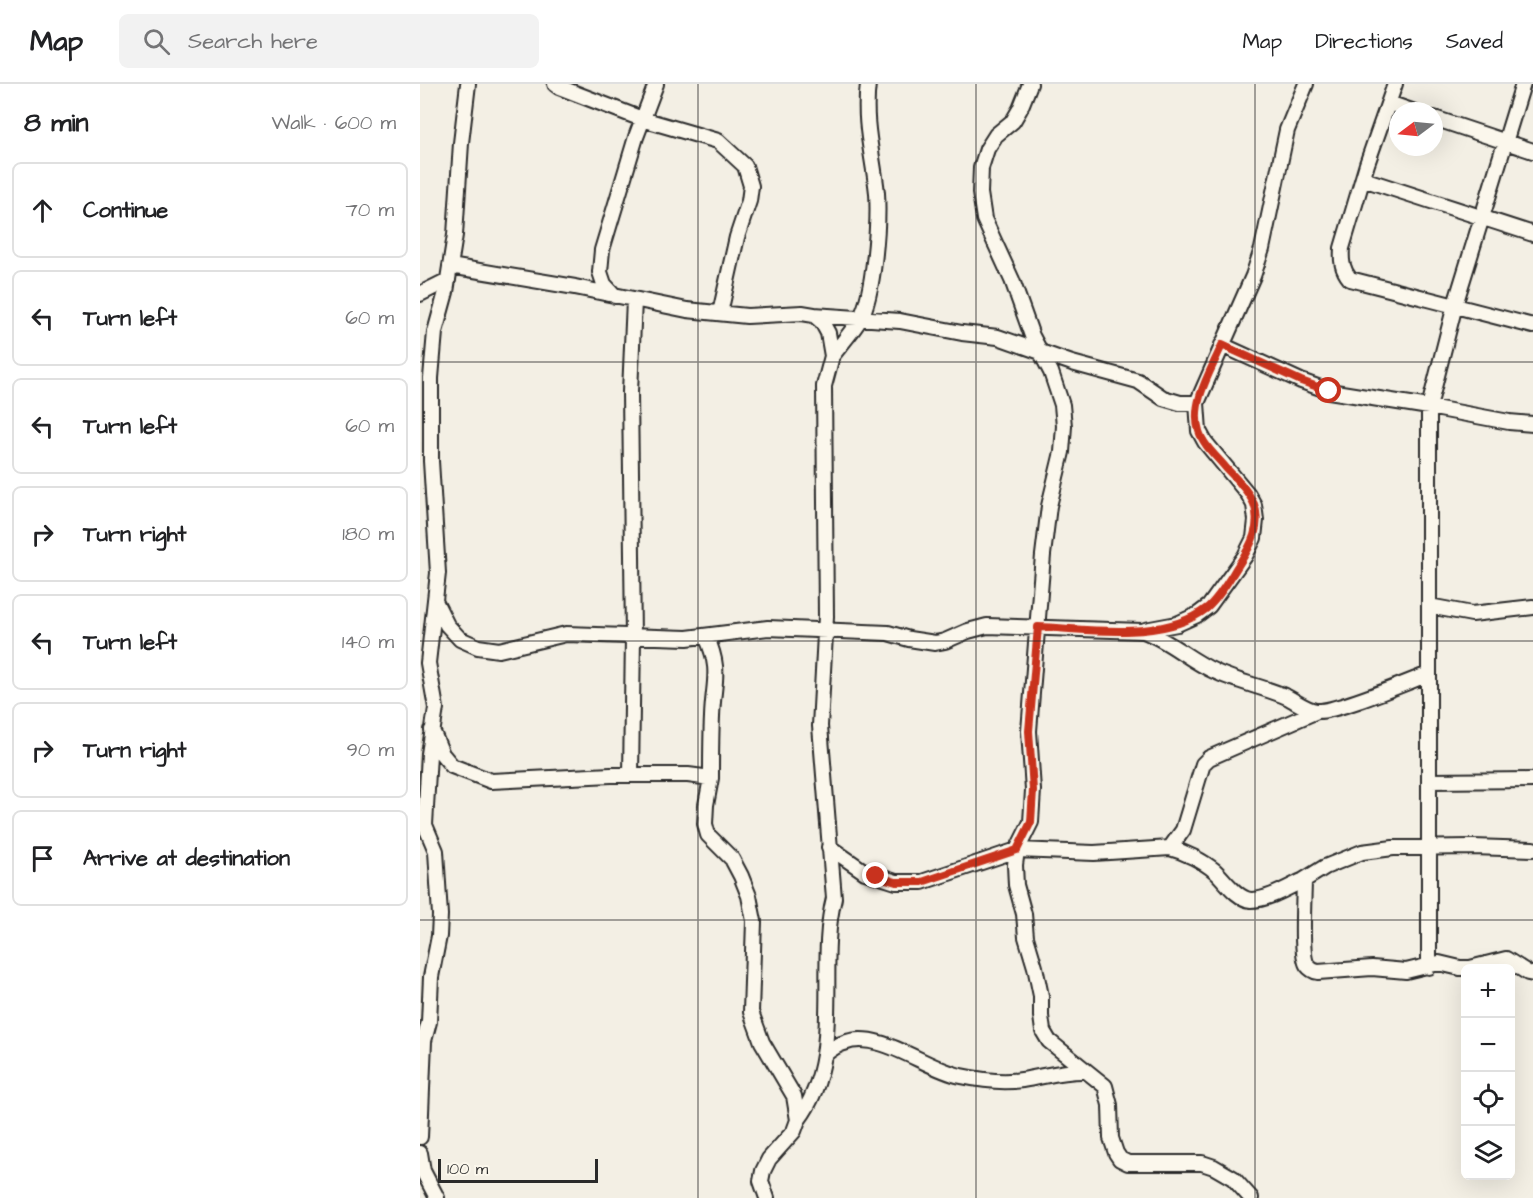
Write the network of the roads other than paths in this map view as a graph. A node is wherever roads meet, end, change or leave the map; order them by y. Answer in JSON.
{"nodes":[{"id":1,"x":468,"y":84,"type":"edge"},
{"id":2,"x":555,"y":84,"type":"edge"},
{"id":3,"x":656,"y":84,"type":"edge"},
{"id":4,"x":868,"y":84,"type":"edge"},
{"id":5,"x":1030,"y":84,"type":"edge"},
{"id":6,"x":1306,"y":84,"type":"edge"},
{"id":7,"x":1395,"y":84,"type":"edge"},
{"id":8,"x":1523,"y":84,"type":"edge"},
{"id":9,"x":1389,"y":102,"type":"edge"},
{"id":10,"x":1389,"y":103,"type":"edge"},
{"id":11,"x":642,"y":119,"type":"junction"},
{"id":12,"x":1443,"y":121,"type":"edge"},
{"id":13,"x":1505,"y":142,"type":"junction"},
{"id":14,"x":1533,"y":151,"type":"edge"},
{"id":15,"x":1363,"y":179,"type":"junction"},
{"id":16,"x":1482,"y":216,"type":"junction"},
{"id":17,"x":1533,"y":234,"type":"edge"},
{"id":18,"x":449,"y":273,"type":"junction"},
{"id":19,"x":420,"y":294,"type":"edge"},
{"id":20,"x":615,"y":296,"type":"junction"},
{"id":21,"x":634,"y":300,"type":"junction"},
{"id":22,"x":1455,"y":305,"type":"junction"},
{"id":23,"x":720,"y":313,"type":"junction"},
{"id":24,"x":814,"y":315,"type":"junction"},
{"id":25,"x":861,"y":319,"type":"junction"},
{"id":26,"x":1533,"y":326,"type":"edge"},
{"id":27,"x":1222,"y":345,"type":"junction"},
{"id":28,"x":1039,"y":350,"type":"junction"},
{"id":29,"x":832,"y":356,"type":"junction"},
{"id":30,"x":1197,"y":403,"type":"junction"},
{"id":31,"x":1429,"y":406,"type":"junction"},
{"id":32,"x":1533,"y":424,"type":"edge"},
{"id":33,"x":436,"y":603,"type":"junction"},
{"id":34,"x":1429,"y":606,"type":"junction"},
{"id":35,"x":1533,"y":608,"type":"edge"},
{"id":36,"x":1038,"y":627,"type":"junction"},
{"id":37,"x":825,"y":630,"type":"junction"},
{"id":38,"x":1143,"y":631,"type":"junction"},
{"id":39,"x":706,"y":636,"type":"junction"},
{"id":40,"x":633,"y":637,"type":"junction"},
{"id":41,"x":1429,"y":674,"type":"junction"},
{"id":42,"x":1317,"y":711,"type":"junction"},
{"id":43,"x":432,"y":730,"type":"junction"},
{"id":44,"x":631,"y":775,"type":"junction"},
{"id":45,"x":711,"y":778,"type":"junction"},
{"id":46,"x":1429,"y":780,"type":"junction"},
{"id":47,"x":1533,"y":780,"type":"edge"},
{"id":48,"x":424,"y":781,"type":"edge"},
{"id":49,"x":830,"y":847,"type":"junction"},
{"id":50,"x":1170,"y":848,"type":"junction"},
{"id":51,"x":1429,"y":848,"type":"junction"},
{"id":52,"x":1533,"y":849,"type":"edge"},
{"id":53,"x":1017,"y":850,"type":"junction"},
{"id":54,"x":1304,"y":880,"type":"junction"},
{"id":55,"x":1429,"y":967,"type":"junction"},
{"id":56,"x":1533,"y":974,"type":"edge"},
{"id":57,"x":824,"y":1054,"type":"junction"},
{"id":58,"x":1086,"y":1071,"type":"junction"},
{"id":59,"x":798,"y":1120,"type":"junction"},
{"id":60,"x":420,"y":1137,"type":"edge"},
{"id":61,"x":420,"y":1153,"type":"edge"},
{"id":62,"x":437,"y":1198,"type":"edge"},
{"id":63,"x":766,"y":1198,"type":"edge"},
{"id":64,"x":1251,"y":1198,"type":"edge"}],
"edges":[{"from":1,"to":18,"type":"street"},
{"from":2,"to":11,"type":"street"},
{"from":3,"to":11,"type":"street"},
{"from":4,"to":25,"type":"street"},
{"from":5,"to":28,"type":"street"},
{"from":6,"to":27,"type":"street"},
{"from":7,"to":9,"type":"street"},
{"from":8,"to":13,"type":"street"},
{"from":10,"to":15,"type":"street"},
{"from":11,"to":20,"type":"street"},
{"from":11,"to":23,"type":"street"},
{"from":12,"to":13,"type":"street"},
{"from":13,"to":14,"type":"street"},
{"from":13,"to":16,"type":"street"},
{"from":15,"to":16,"type":"street"},
{"from":15,"to":22,"type":"street"},
{"from":16,"to":17,"type":"street"},
{"from":16,"to":22,"type":"street"},
{"from":18,"to":19,"type":"street"},
{"from":18,"to":20,"type":"street"},
{"from":18,"to":33,"type":"street"},
{"from":20,"to":21,"type":"street"},
{"from":21,"to":23,"type":"street"},
{"from":21,"to":40,"type":"street"},
{"from":22,"to":26,"type":"street"},
{"from":22,"to":31,"type":"street"},
{"from":23,"to":24,"type":"street"},
{"from":24,"to":25,"type":"street"},
{"from":24,"to":29,"type":"street"},
{"from":25,"to":28,"type":"street"},
{"from":25,"to":29,"type":"street"},
{"from":27,"to":30,"type":"street"},
{"from":27,"to":31,"type":"street"},
{"from":28,"to":30,"type":"street"},
{"from":28,"to":36,"type":"street"},
{"from":29,"to":37,"type":"street"},
{"from":30,"to":38,"type":"street"},
{"from":31,"to":32,"type":"street"},
{"from":31,"to":34,"type":"street"},
{"from":33,"to":40,"type":"street"},
{"from":33,"to":43,"type":"street"},
{"from":34,"to":35,"type":"street"},
{"from":34,"to":41,"type":"street"},
{"from":36,"to":37,"type":"street"},
{"from":36,"to":38,"type":"street"},
{"from":36,"to":53,"type":"street"},
{"from":37,"to":39,"type":"street"},
{"from":37,"to":49,"type":"street"},
{"from":38,"to":42,"type":"street"},
{"from":39,"to":40,"type":"street"},
{"from":39,"to":45,"type":"street"},
{"from":40,"to":44,"type":"street"},
{"from":41,"to":42,"type":"street"},
{"from":41,"to":46,"type":"street"},
{"from":42,"to":50,"type":"street"},
{"from":43,"to":44,"type":"street"},
{"from":43,"to":48,"type":"street"},
{"from":44,"to":45,"type":"street"},
{"from":45,"to":59,"type":"street"},
{"from":46,"to":47,"type":"street"},
{"from":46,"to":51,"type":"street"},
{"from":48,"to":60,"type":"street"},
{"from":49,"to":53,"type":"street"},
{"from":49,"to":57,"type":"street"},
{"from":50,"to":53,"type":"street"},
{"from":50,"to":54,"type":"street"},
{"from":51,"to":52,"type":"street"},
{"from":51,"to":54,"type":"street"},
{"from":51,"to":55,"type":"street"},
{"from":53,"to":58,"type":"street"},
{"from":54,"to":55,"type":"street"},
{"from":55,"to":56,"type":"street"},
{"from":57,"to":58,"type":"street"},
{"from":57,"to":59,"type":"street"},
{"from":58,"to":64,"type":"street"},
{"from":59,"to":63,"type":"street"},
{"from":61,"to":62,"type":"street"}]}
